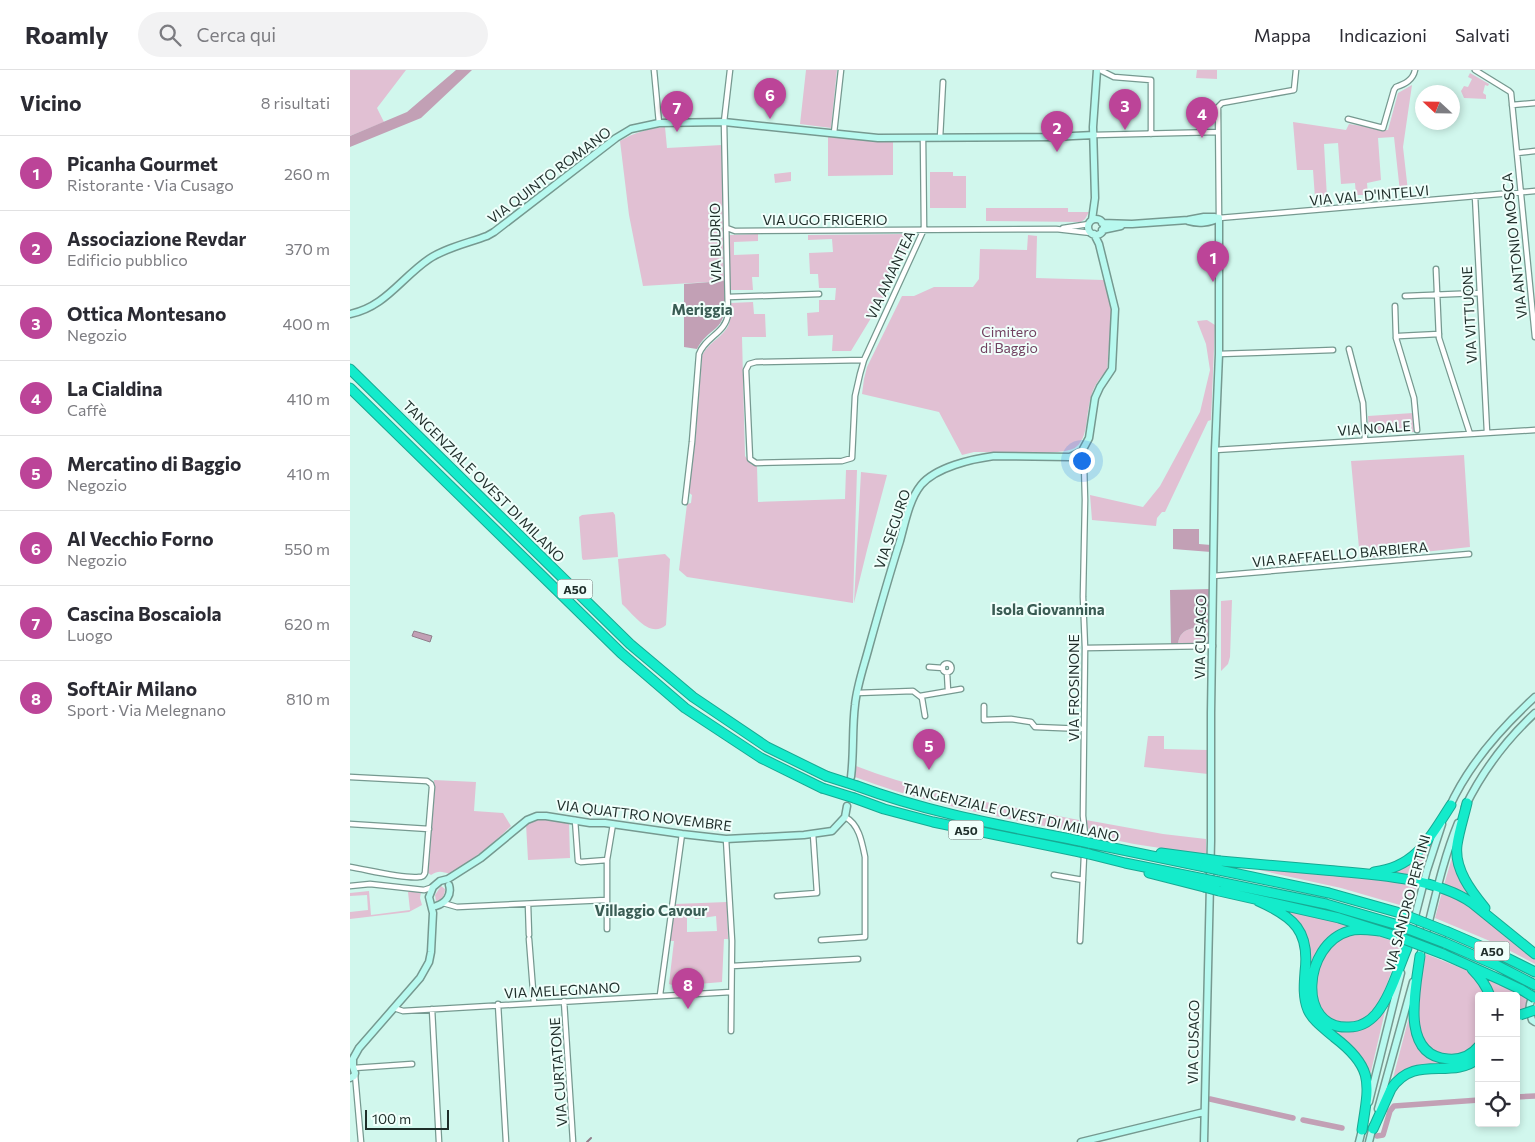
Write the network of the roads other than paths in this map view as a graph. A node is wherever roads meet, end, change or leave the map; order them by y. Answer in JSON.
{"nodes":[{"id":1,"x":654,"y":70,"type":"edge"},
{"id":2,"x":730,"y":70,"type":"edge"},
{"id":3,"x":841,"y":70,"type":"edge"},
{"id":4,"x":1101,"y":70,"type":"edge"},
{"id":5,"x":1296,"y":70,"type":"edge"},
{"id":6,"x":1415,"y":70,"type":"edge"},
{"id":7,"x":1475,"y":70,"type":"edge"},
{"id":8,"x":943,"y":82,"type":"dead end"},
{"id":9,"x":1535,"y":103,"type":"edge"},
{"id":10,"x":1512,"y":105,"type":"junction"},
{"id":11,"x":1348,"y":119,"type":"dead end"},
{"id":12,"x":724,"y":122,"type":"junction"},
{"id":13,"x":659,"y":123,"type":"junction"},
{"id":14,"x":1218,"y":132,"type":"junction"},
{"id":15,"x":834,"y":133,"type":"junction"},
{"id":16,"x":1151,"y":134,"type":"junction"},
{"id":17,"x":1094,"y":136,"type":"junction"},
{"id":18,"x":923,"y":138,"type":"junction"},
{"id":19,"x":940,"y":138,"type":"junction"},
{"id":20,"x":1535,"y":151,"type":"edge"},
{"id":21,"x":1517,"y":153,"type":"junction"},
{"id":22,"x":1535,"y":191,"type":"edge"},
{"id":23,"x":1521,"y":192,"type":"junction"},
{"id":24,"x":1475,"y":196,"type":"junction"},
{"id":25,"x":1218,"y":218,"type":"junction"},
{"id":26,"x":1097,"y":224,"type":"junction"},
{"id":27,"x":726,"y":228,"type":"junction"},
{"id":28,"x":924,"y":229,"type":"junction"},
{"id":29,"x":1056,"y":229,"type":"junction"},
{"id":30,"x":1093,"y":233,"type":"junction"},
{"id":31,"x":1099,"y":244,"type":"junction"},
{"id":32,"x":1436,"y":269,"type":"dead end"},
{"id":33,"x":819,"y":294,"type":"dead end"},
{"id":34,"x":1479,"y":294,"type":"junction"},
{"id":35,"x":1405,"y":296,"type":"dead end"},
{"id":36,"x":1437,"y":296,"type":"junction"},
{"id":37,"x":728,"y":297,"type":"junction"},
{"id":38,"x":1394,"y":306,"type":"dead end"},
{"id":39,"x":350,"y":314,"type":"edge"},
{"id":40,"x":1439,"y":334,"type":"junction"},
{"id":41,"x":1535,"y":337,"type":"edge"},
{"id":42,"x":1396,"y":338,"type":"junction"},
{"id":43,"x":1349,"y":349,"type":"dead end"},
{"id":44,"x":1333,"y":350,"type":"dead end"},
{"id":45,"x":1219,"y":354,"type":"junction"},
{"id":46,"x":864,"y":360,"type":"junction"},
{"id":47,"x":350,"y":369,"type":"edge"},
{"id":48,"x":350,"y":388,"type":"edge"},
{"id":49,"x":1417,"y":430,"type":"dead end"},
{"id":50,"x":1535,"y":430,"type":"edge"},
{"id":51,"x":1487,"y":432,"type":"junction"},
{"id":52,"x":1470,"y":434,"type":"junction"},
{"id":53,"x":1365,"y":440,"type":"junction"},
{"id":54,"x":1215,"y":450,"type":"junction"},
{"id":55,"x":1082,"y":451,"type":"junction"},
{"id":56,"x":685,"y":502,"type":"dead end"},
{"id":57,"x":1469,"y":554,"type":"dead end"},
{"id":58,"x":1214,"y":576,"type":"junction"},
{"id":59,"x":1213,"y":646,"type":"junction"},
{"id":60,"x":1084,"y":648,"type":"junction"},
{"id":61,"x":929,"y":668,"type":"dead end"},
{"id":62,"x":943,"y":668,"type":"junction"},
{"id":63,"x":947,"y":673,"type":"junction"},
{"id":64,"x":961,"y":689,"type":"dead end"},
{"id":65,"x":948,"y":691,"type":"junction"},
{"id":66,"x":857,"y":693,"type":"junction"},
{"id":67,"x":920,"y":696,"type":"junction"},
{"id":68,"x":1535,"y":697,"type":"edge"},
{"id":69,"x":984,"y":706,"type":"dead end"},
{"id":70,"x":1535,"y":714,"type":"edge"},
{"id":71,"x":925,"y":716,"type":"dead end"},
{"id":72,"x":1084,"y":729,"type":"junction"},
{"id":73,"x":350,"y":777,"type":"edge"},
{"id":74,"x":851,"y":777,"type":"dead end"},
{"id":75,"x":1468,"y":803,"type":"junction"},
{"id":76,"x":1451,"y":804,"type":"junction"},
{"id":77,"x":847,"y":806,"type":"dead end"},
{"id":78,"x":845,"y":817,"type":"junction"},
{"id":79,"x":575,"y":820,"type":"junction"},
{"id":80,"x":350,"y":824,"type":"edge"},
{"id":81,"x":613,"y":824,"type":"junction"},
{"id":82,"x":429,"y":829,"type":"junction"},
{"id":83,"x":682,"y":834,"type":"junction"},
{"id":84,"x":813,"y":834,"type":"junction"},
{"id":85,"x":726,"y":839,"type":"junction"},
{"id":86,"x":1085,"y":839,"type":"junction"},
{"id":87,"x":1084,"y":856,"type":"junction"},
{"id":88,"x":607,"y":860,"type":"junction"},
{"id":89,"x":1220,"y":866,"type":"junction"},
{"id":90,"x":350,"y":867,"type":"edge"},
{"id":91,"x":1358,"y":873,"type":"junction"},
{"id":92,"x":1054,"y":875,"type":"dead end"},
{"id":93,"x":453,"y":876,"type":"junction"},
{"id":94,"x":1082,"y":880,"type":"junction"},
{"id":95,"x":442,"y":881,"type":"junction"},
{"id":96,"x":1424,"y":883,"type":"junction"},
{"id":97,"x":449,"y":885,"type":"junction"},
{"id":98,"x":350,"y":886,"type":"edge"},
{"id":99,"x":433,"y":887,"type":"junction"},
{"id":100,"x":1219,"y":887,"type":"junction"},
{"id":101,"x":1438,"y":887,"type":"junction"},
{"id":102,"x":424,"y":890,"type":"junction"},
{"id":103,"x":777,"y":896,"type":"dead end"},
{"id":104,"x":606,"y":897,"type":"junction"},
{"id":105,"x":437,"y":901,"type":"junction"},
{"id":106,"x":1258,"y":901,"type":"junction"},
{"id":107,"x":528,"y":904,"type":"junction"},
{"id":108,"x":1497,"y":922,"type":"junction"},
{"id":109,"x":607,"y":929,"type":"dead end"},
{"id":110,"x":1379,"y":931,"type":"junction"},
{"id":111,"x":820,"y":940,"type":"dead end"},
{"id":112,"x":1080,"y":941,"type":"dead end"},
{"id":113,"x":1407,"y":948,"type":"junction"},
{"id":114,"x":1535,"y":954,"type":"edge"},
{"id":115,"x":1420,"y":956,"type":"junction"},
{"id":116,"x":858,"y":959,"type":"dead end"},
{"id":117,"x":1466,"y":964,"type":"junction"},
{"id":118,"x":732,"y":966,"type":"junction"},
{"id":119,"x":1535,"y":972,"type":"edge"},
{"id":120,"x":1532,"y":984,"type":"edge"},
{"id":121,"x":731,"y":992,"type":"junction"},
{"id":122,"x":1489,"y":992,"type":"edge"},
{"id":123,"x":660,"y":996,"type":"junction"},
{"id":124,"x":1535,"y":996,"type":"edge"},
{"id":125,"x":564,"y":1001,"type":"junction"},
{"id":126,"x":534,"y":1003,"type":"junction"},
{"id":127,"x":498,"y":1004,"type":"junction"},
{"id":128,"x":394,"y":1008,"type":"junction"},
{"id":129,"x":432,"y":1009,"type":"junction"},
{"id":130,"x":1535,"y":1010,"type":"edge"},
{"id":131,"x":1520,"y":1015,"type":"edge"},
{"id":132,"x":1535,"y":1022,"type":"edge"},
{"id":133,"x":731,"y":1031,"type":"dead end"},
{"id":134,"x":1475,"y":1050,"type":"edge"},
{"id":135,"x":1475,"y":1061,"type":"edge"},
{"id":136,"x":412,"y":1064,"type":"dead end"},
{"id":137,"x":352,"y":1069,"type":"edge"},
{"id":138,"x":1204,"y":1112,"type":"junction"},
{"id":139,"x":1362,"y":1130,"type":"junction"},
{"id":140,"x":1373,"y":1130,"type":"junction"},
{"id":141,"x":1107,"y":1139,"type":"edge"},
{"id":142,"x":361,"y":1142,"type":"edge"},
{"id":143,"x":439,"y":1142,"type":"edge"},
{"id":144,"x":506,"y":1142,"type":"edge"},
{"id":145,"x":574,"y":1142,"type":"edge"},
{"id":146,"x":1081,"y":1142,"type":"edge"},
{"id":147,"x":1204,"y":1142,"type":"edge"},
{"id":148,"x":1360,"y":1142,"type":"edge"},
{"id":149,"x":1369,"y":1142,"type":"edge"}],
"edges":[{"from":1,"to":13,"type":"street"},
{"from":2,"to":12,"type":"street"},
{"from":3,"to":15,"type":"street"},
{"from":4,"to":16,"type":"street"},
{"from":4,"to":17,"type":"street"},
{"from":5,"to":14,"type":"street","name":"VIA CUSAGO"},
{"from":6,"to":11,"type":"street"},
{"from":7,"to":10,"type":"street"},
{"from":8,"to":19,"type":"street"},
{"from":9,"to":10,"type":"street"},
{"from":10,"to":21,"type":"street","name":"VIA ANTONIO MOSCA"},
{"from":12,"to":13,"type":"street","name":"VIA QUINTO ROMANO"},
{"from":12,"to":15,"type":"street","name":"VIA QUINTO ROMANO"},
{"from":12,"to":27,"type":"street","name":"VIA BUDRIO"},
{"from":13,"to":39,"type":"street","name":"VIA QUINTO ROMANO"},
{"from":14,"to":16,"type":"street","name":"VIA QUINTO ROMANO"},
{"from":14,"to":25,"type":"street","name":"VIA CUSAGO"},
{"from":15,"to":18,"type":"street","name":"VIA QUINTO ROMANO"},
{"from":16,"to":17,"type":"street","name":"VIA QUINTO ROMANO"},
{"from":17,"to":19,"type":"street","name":"VIA QUINTO ROMANO"},
{"from":17,"to":26,"type":"street"},
{"from":18,"to":19,"type":"street","name":"VIA QUINTO ROMANO"},
{"from":18,"to":28,"type":"street","name":"VIA AMANTEA"},
{"from":20,"to":21,"type":"street","name":"VIA ANTONIO MOSCA"},
{"from":21,"to":23,"type":"street","name":"VIA ANTONIO MOSCA"},
{"from":22,"to":23,"type":"street","name":"VIA VAL D'INTELVI"},
{"from":23,"to":24,"type":"street","name":"VIA VAL D'INTELVI"},
{"from":23,"to":41,"type":"street","name":"VIA ANTONIO MOSCA"},
{"from":24,"to":25,"type":"street","name":"VIA VAL D'INTELVI"},
{"from":24,"to":34,"type":"street","name":"VIA VITTUONE"},
{"from":25,"to":26,"type":"street"},
{"from":25,"to":45,"type":"street","name":"VIA CUSAGO"},
{"from":26,"to":29,"type":"street"},
{"from":26,"to":30,"type":"street"},
{"from":26,"to":30,"type":"street"},
{"from":26,"to":31,"type":"street"},
{"from":27,"to":28,"type":"street","name":"VIA UGO FRIGERIO"},
{"from":27,"to":37,"type":"street","name":"VIA BUDRIO"},
{"from":28,"to":29,"type":"street","name":"VIA UGO FRIGERIO"},
{"from":28,"to":46,"type":"street","name":"VIA AMANTEA"},
{"from":29,"to":30,"type":"street"},
{"from":30,"to":31,"type":"street"},
{"from":31,"to":55,"type":"street"},
{"from":32,"to":36,"type":"street"},
{"from":33,"to":37,"type":"street"},
{"from":34,"to":36,"type":"street"},
{"from":34,"to":51,"type":"street","name":"VIA VITTUONE"},
{"from":35,"to":36,"type":"street"},
{"from":36,"to":40,"type":"street"},
{"from":37,"to":56,"type":"street","name":"VIA BUDRIO"},
{"from":38,"to":42,"type":"street"},
{"from":40,"to":42,"type":"street"},
{"from":40,"to":52,"type":"street"},
{"from":42,"to":49,"type":"street"},
{"from":43,"to":53,"type":"street"},
{"from":44,"to":45,"type":"street"},
{"from":45,"to":54,"type":"street","name":"VIA CUSAGO"},
{"from":46,"to":46,"type":"street","name":"VIA AMANTEA"},
{"from":47,"to":86,"type":"highway","name":"TANGENZIALE OVEST DI MILANO","number":"A50","bridge":true},
{"from":48,"to":87,"type":"highway","name":"TANGENZIALE OVEST DI MILANO","number":"A50","bridge":true},
{"from":50,"to":51,"type":"street","name":"VIA NOALE"},
{"from":51,"to":52,"type":"street","name":"VIA NOALE"},
{"from":52,"to":53,"type":"street","name":"VIA NOALE"},
{"from":53,"to":54,"type":"street","name":"VIA NOALE"},
{"from":54,"to":58,"type":"street","name":"VIA CUSAGO"},
{"from":55,"to":60,"type":"street","name":"VIA FROSINONE"},
{"from":55,"to":66,"type":"street","name":"VIA SEGURO"},
{"from":57,"to":58,"type":"street","name":"VIA RAFFAELLO BARBIERA"},
{"from":58,"to":59,"type":"street","name":"VIA CUSAGO"},
{"from":59,"to":60,"type":"street"},
{"from":59,"to":138,"type":"street","name":"VIA CUSAGO"},
{"from":60,"to":72,"type":"street","name":"VIA FROSINONE"},
{"from":61,"to":62,"type":"street"},
{"from":62,"to":63,"type":"street"},
{"from":62,"to":63,"type":"street"},
{"from":63,"to":65,"type":"street"},
{"from":64,"to":65,"type":"street"},
{"from":65,"to":67,"type":"street"},
{"from":66,"to":67,"type":"street"},
{"from":66,"to":74,"type":"street","name":"VIA SEGURO"},
{"from":67,"to":71,"type":"street"},
{"from":68,"to":76,"type":"street","name":"VIA SANDRO PERTINI"},
{"from":69,"to":72,"type":"street"},
{"from":70,"to":75,"type":"street","name":"VIA SANDRO PERTINI"},
{"from":72,"to":86,"type":"street","name":"VIA FROSINONE"},
{"from":73,"to":82,"type":"street"},
{"from":75,"to":101,"type":"street","name":"VIA SANDRO PERTINI"},
{"from":75,"to":108,"type":"highway"},
{"from":76,"to":91,"type":"highway"},
{"from":76,"to":96,"type":"street","name":"VIA SANDRO PERTINI"},
{"from":77,"to":78,"type":"street"},
{"from":78,"to":84,"type":"street","name":"VIA QUATTRO NOVEMBRE"},
{"from":78,"to":111,"type":"street"},
{"from":79,"to":81,"type":"street","name":"VIA QUATTRO NOVEMBRE"},
{"from":79,"to":88,"type":"street"},
{"from":79,"to":93,"type":"street","name":"VIA QUATTRO NOVEMBRE"},
{"from":80,"to":82,"type":"street"},
{"from":81,"to":83,"type":"street","name":"VIA QUATTRO NOVEMBRE"},
{"from":81,"to":88,"type":"street"},
{"from":82,"to":90,"type":"street"},
{"from":83,"to":85,"type":"street","name":"VIA QUATTRO NOVEMBRE"},
{"from":83,"to":123,"type":"street"},
{"from":84,"to":85,"type":"street","name":"VIA QUATTRO NOVEMBRE"},
{"from":84,"to":103,"type":"street"},
{"from":85,"to":118,"type":"street"},
{"from":86,"to":87,"type":"street","name":"VIA FROSINONE"},
{"from":86,"to":89,"type":"highway","name":"TANGENZIALE OVEST DI MILANO","number":"A50","bridge":true},
{"from":87,"to":94,"type":"street"},
{"from":87,"to":100,"type":"highway","name":"TANGENZIALE OVEST DI MILANO","number":"A50","bridge":true},
{"from":88,"to":104,"type":"street"},
{"from":89,"to":91,"type":"highway"},
{"from":89,"to":119,"type":"highway","name":"TANGENZIALE OVEST DI MILANO","number":"A50","bridge":true},
{"from":91,"to":96,"type":"highway"},
{"from":92,"to":94,"type":"street"},
{"from":93,"to":95,"type":"street","name":"VIA QUATTRO NOVEMBRE"},
{"from":93,"to":97,"type":"street"},
{"from":94,"to":112,"type":"street"},
{"from":95,"to":97,"type":"street"},
{"from":95,"to":99,"type":"street","name":"VIA QUATTRO NOVEMBRE"},
{"from":96,"to":101,"type":"highway"},
{"from":96,"to":113,"type":"street","name":"VIA SANDRO PERTINI"},
{"from":97,"to":105,"type":"street"},
{"from":98,"to":102,"type":"street"},
{"from":99,"to":102,"type":"street"},
{"from":99,"to":105,"type":"street"},
{"from":100,"to":106,"type":"highway"},
{"from":100,"to":120,"type":"highway","name":"TANGENZIALE OVEST DI MILANO","number":"A50","bridge":true},
{"from":101,"to":108,"type":"highway"},
{"from":101,"to":115,"type":"street","name":"VIA SANDRO PERTINI"},
{"from":102,"to":105,"type":"street"},
{"from":104,"to":107,"type":"street"},
{"from":104,"to":109,"type":"street"},
{"from":105,"to":107,"type":"street"},
{"from":105,"to":128,"type":"street"},
{"from":106,"to":110,"type":"highway"},
{"from":106,"to":139,"type":"highway"},
{"from":107,"to":126,"type":"street"},
{"from":108,"to":114,"type":"highway"},
{"from":110,"to":113,"type":"highway"},
{"from":110,"to":117,"type":"highway","bridge":true},
{"from":113,"to":139,"type":"street","name":"VIA SANDRO PERTINI"},
{"from":115,"to":134,"type":"highway"},
{"from":115,"to":140,"type":"street","name":"VIA SANDRO PERTINI"},
{"from":116,"to":118,"type":"street"},
{"from":117,"to":122,"type":"highway"},
{"from":117,"to":124,"type":"highway","bridge":true},
{"from":118,"to":121,"type":"street"},
{"from":121,"to":123,"type":"street","name":"VIA MELEGNANO"},
{"from":121,"to":133,"type":"street"},
{"from":123,"to":125,"type":"street","name":"VIA MELEGNANO"},
{"from":124,"to":132,"type":"street"},
{"from":125,"to":126,"type":"street","name":"VIA MELEGNANO"},
{"from":125,"to":145,"type":"street","name":"VIA CURTATONE"},
{"from":126,"to":127,"type":"street","name":"VIA MELEGNANO"},
{"from":127,"to":129,"type":"street","name":"VIA MELEGNANO"},
{"from":127,"to":144,"type":"street"},
{"from":128,"to":129,"type":"street","name":"VIA MELEGNANO"},
{"from":128,"to":137,"type":"street"},
{"from":129,"to":143,"type":"street"},
{"from":130,"to":131,"type":"highway","bridge":true},
{"from":135,"to":140,"type":"highway"},
{"from":136,"to":137,"type":"street"},
{"from":137,"to":142,"type":"street"},
{"from":138,"to":141,"type":"street"},
{"from":138,"to":147,"type":"street","name":"VIA CUSAGO"},
{"from":139,"to":148,"type":"street","name":"VIA SANDRO PERTINI"},
{"from":140,"to":149,"type":"street","name":"VIA SANDRO PERTINI"},
{"from":141,"to":146,"type":"street"}]}
